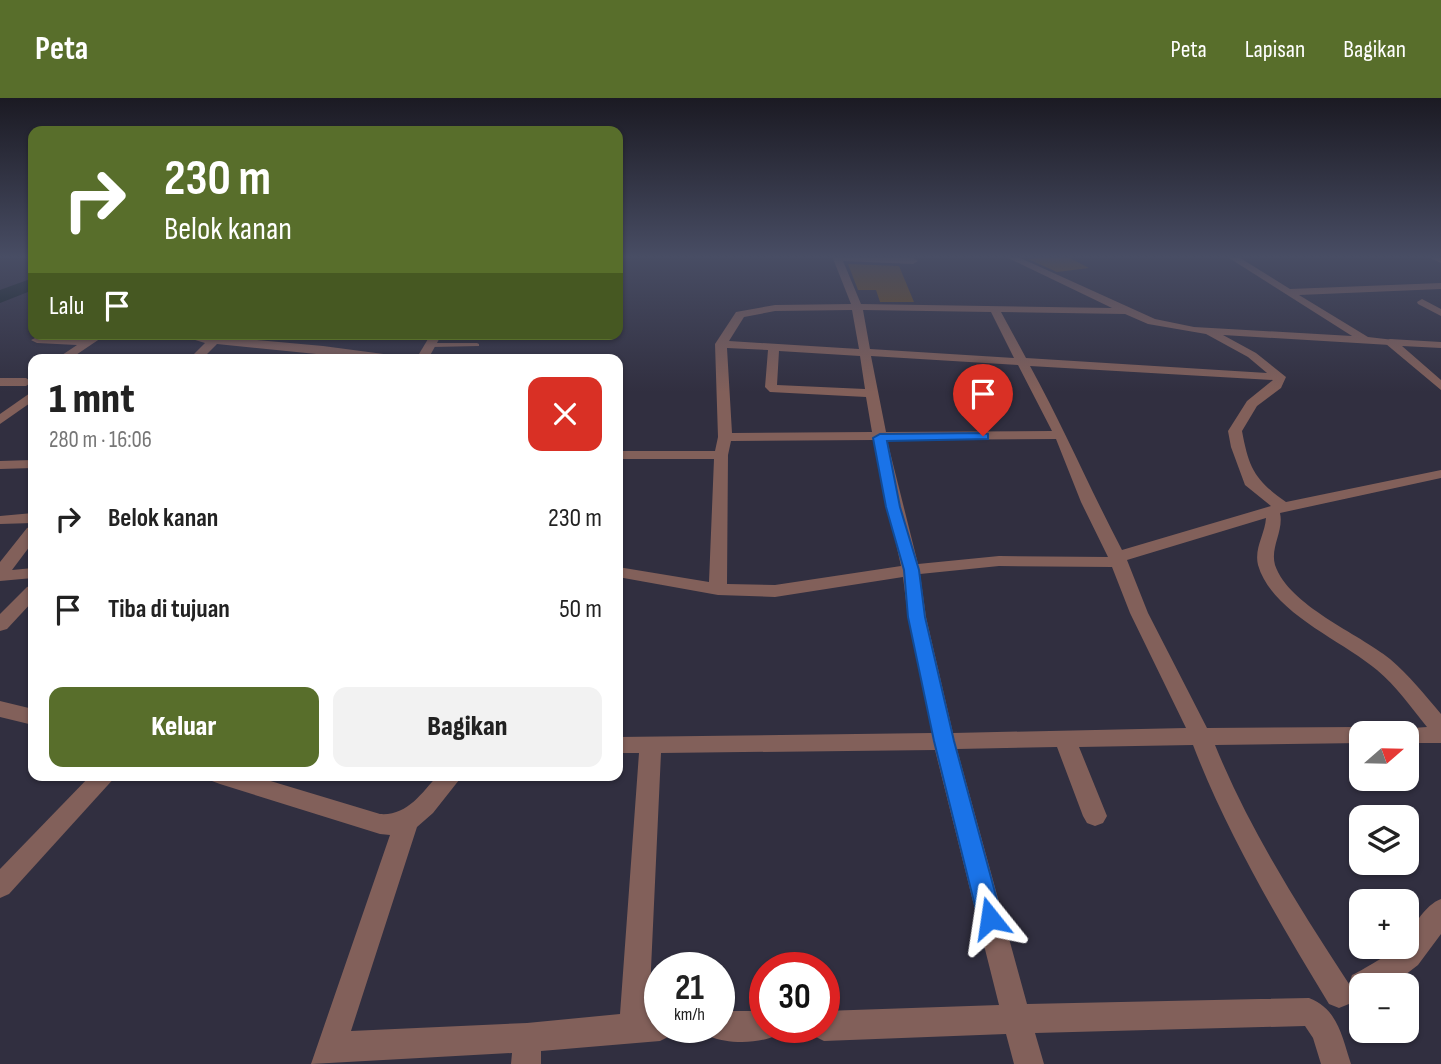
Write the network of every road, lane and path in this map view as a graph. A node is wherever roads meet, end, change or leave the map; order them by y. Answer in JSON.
{"nodes":[{"id":1,"x":855,"y":301,"type":"edge"},
{"id":2,"x":1104,"y":301,"type":"edge"},
{"id":3,"x":1302,"y":301,"type":"edge"},
{"id":4,"x":1422,"y":302,"type":"dead end"},
{"id":5,"x":857,"y":307,"type":"junction"},
{"id":6,"x":995,"y":310,"type":"junction"},
{"id":7,"x":1123,"y":310,"type":"junction"},
{"id":8,"x":1441,"y":313,"type":"edge"},
{"id":9,"x":1206,"y":331,"type":"junction"},
{"id":10,"x":37,"y":340,"type":"dead end"},
{"id":11,"x":92,"y":340,"type":"edge"},
{"id":12,"x":214,"y":340,"type":"joint"},
{"id":13,"x":434,"y":340,"type":"edge"},
{"id":14,"x":1368,"y":341,"type":"junction"},
{"id":15,"x":89,"y":342,"type":"junction"},
{"id":16,"x":1390,"y":342,"type":"junction"},
{"id":17,"x":721,"y":344,"type":"junction"},
{"id":18,"x":477,"y":345,"type":"dead end"},
{"id":19,"x":1441,"y":345,"type":"edge"},
{"id":20,"x":774,"y":346,"type":"junction"},
{"id":21,"x":863,"y":350,"type":"junction"},
{"id":22,"x":70,"y":354,"type":"edge"},
{"id":23,"x":200,"y":354,"type":"edge"},
{"id":24,"x":335,"y":354,"type":"edge"},
{"id":25,"x":1022,"y":360,"type":"junction"},
{"id":26,"x":1280,"y":377,"type":"junction"},
{"id":27,"x":28,"y":380,"type":"edge"},
{"id":28,"x":0,"y":382,"type":"edge"},
{"id":29,"x":1441,"y":386,"type":"edge"},
{"id":30,"x":871,"y":393,"type":"junction"},
{"id":31,"x":28,"y":399,"type":"edge"},
{"id":32,"x":0,"y":420,"type":"edge"},
{"id":33,"x":1061,"y":435,"type":"junction"},
{"id":34,"x":725,"y":437,"type":"junction"},
{"id":35,"x":880,"y":438,"type":"junction"},
{"id":36,"x":623,"y":454,"type":"edge"},
{"id":37,"x":722,"y":455,"type":"junction"},
{"id":38,"x":28,"y":464,"type":"edge"},
{"id":39,"x":0,"y":465,"type":"edge"},
{"id":40,"x":1441,"y":474,"type":"edge"},
{"id":41,"x":1277,"y":509,"type":"junction"},
{"id":42,"x":28,"y":518,"type":"edge"},
{"id":43,"x":2,"y":520,"type":"edge"},
{"id":44,"x":28,"y":538,"type":"edge"},
{"id":45,"x":1117,"y":559,"type":"junction"},
{"id":46,"x":911,"y":570,"type":"junction"},
{"id":47,"x":28,"y":573,"type":"edge"},
{"id":48,"x":623,"y":573,"type":"edge"},
{"id":49,"x":0,"y":574,"type":"edge"},
{"id":50,"x":718,"y":589,"type":"junction"},
{"id":51,"x":28,"y":596,"type":"edge"},
{"id":52,"x":0,"y":625,"type":"edge"},
{"id":53,"x":0,"y":709,"type":"edge"},
{"id":54,"x":28,"y":715,"type":"edge"},
{"id":55,"x":1441,"y":729,"type":"edge"},
{"id":56,"x":1200,"y":735,"type":"junction"},
{"id":57,"x":1349,"y":735,"type":"edge"},
{"id":58,"x":1419,"y":735,"type":"edge"},
{"id":59,"x":1441,"y":735,"type":"edge"},
{"id":60,"x":1065,"y":739,"type":"junction"},
{"id":61,"x":944,"y":741,"type":"junction"},
{"id":62,"x":623,"y":745,"type":"edge"},
{"id":63,"x":650,"y":745,"type":"junction"},
{"id":64,"x":100,"y":781,"type":"edge"},
{"id":65,"x":240,"y":781,"type":"edge"},
{"id":66,"x":447,"y":781,"type":"edge"},
{"id":67,"x":1095,"y":816,"type":"dead end"},
{"id":68,"x":407,"y":821,"type":"junction"},
{"id":69,"x":0,"y":886,"type":"edge"},
{"id":70,"x":1441,"y":911,"type":"edge"},
{"id":71,"x":648,"y":952,"type":"edge"},
{"id":72,"x":1388,"y":973,"type":"edge"},
{"id":73,"x":1349,"y":982,"type":"edge"},
{"id":74,"x":1349,"y":992,"type":"edge"},
{"id":75,"x":1316,"y":1016,"type":"junction"},
{"id":76,"x":1017,"y":1018,"type":"junction"},
{"id":77,"x":840,"y":1025,"type":"edge"},
{"id":78,"x":644,"y":1028,"type":"edge"},
{"id":79,"x":527,"y":1051,"type":"edge"},
{"id":80,"x":328,"y":1056,"type":"edge"},
{"id":81,"x":1029,"y":1064,"type":"edge"},
{"id":82,"x":1336,"y":1064,"type":"edge"}],
"edges":[{"from":1,"to":5,"type":"street"},
{"from":2,"to":7,"type":"street"},
{"from":3,"to":14,"type":"street"},
{"from":4,"to":8,"type":"street"},
{"from":5,"to":6,"type":"street"},
{"from":5,"to":17,"type":"street"},
{"from":5,"to":21,"type":"street"},
{"from":6,"to":7,"type":"street"},
{"from":6,"to":25,"type":"street"},
{"from":7,"to":9,"type":"street"},
{"from":9,"to":14,"type":"street"},
{"from":9,"to":26,"type":"street"},
{"from":10,"to":15,"type":"street"},
{"from":11,"to":15,"type":"street"},
{"from":12,"to":23,"type":"street"},
{"from":12,"to":24,"type":"street"},
{"from":13,"to":18,"type":"lane"},
{"from":14,"to":16,"type":"street"},
{"from":15,"to":22,"type":"street"},
{"from":16,"to":19,"type":"street"},
{"from":16,"to":29,"type":"street"},
{"from":17,"to":20,"type":"street"},
{"from":17,"to":34,"type":"street"},
{"from":20,"to":21,"type":"street"},
{"from":20,"to":30,"type":"street"},
{"from":21,"to":25,"type":"street"},
{"from":21,"to":30,"type":"street"},
{"from":25,"to":26,"type":"street"},
{"from":25,"to":33,"type":"street"},
{"from":26,"to":41,"type":"street"},
{"from":27,"to":28,"type":"street"},
{"from":30,"to":35,"type":"street"},
{"from":31,"to":32,"type":"street"},
{"from":33,"to":35,"type":"street"},
{"from":33,"to":45,"type":"street"},
{"from":34,"to":35,"type":"street"},
{"from":34,"to":37,"type":"street"},
{"from":35,"to":46,"type":"street"},
{"from":36,"to":37,"type":"street"},
{"from":37,"to":50,"type":"street"},
{"from":38,"to":39,"type":"street"},
{"from":40,"to":41,"type":"street"},
{"from":41,"to":45,"type":"street"},
{"from":41,"to":55,"type":"street"},
{"from":42,"to":43,"type":"street"},
{"from":44,"to":49,"type":"street"},
{"from":45,"to":46,"type":"street"},
{"from":45,"to":56,"type":"street"},
{"from":46,"to":50,"type":"street"},
{"from":46,"to":61,"type":"street"},
{"from":47,"to":49,"type":"street"},
{"from":48,"to":50,"type":"street"},
{"from":51,"to":52,"type":"street"},
{"from":53,"to":54,"type":"street"},
{"from":56,"to":57,"type":"street"},
{"from":56,"to":60,"type":"street"},
{"from":56,"to":73,"type":"street"},
{"from":58,"to":59,"type":"street"},
{"from":60,"to":61,"type":"street"},
{"from":60,"to":67,"type":"street"},
{"from":61,"to":63,"type":"street"},
{"from":61,"to":76,"type":"street"},
{"from":62,"to":63,"type":"street"},
{"from":63,"to":71,"type":"street"},
{"from":64,"to":69,"type":"street"},
{"from":65,"to":68,"type":"street"},
{"from":66,"to":68,"type":"street"},
{"from":68,"to":80,"type":"street"},
{"from":70,"to":72,"type":"street"},
{"from":74,"to":75,"type":"street"},
{"from":75,"to":76,"type":"street"},
{"from":75,"to":82,"type":"street"},
{"from":76,"to":77,"type":"street"},
{"from":76,"to":81,"type":"street"},
{"from":78,"to":79,"type":"street"},
{"from":79,"to":80,"type":"street"}]}
